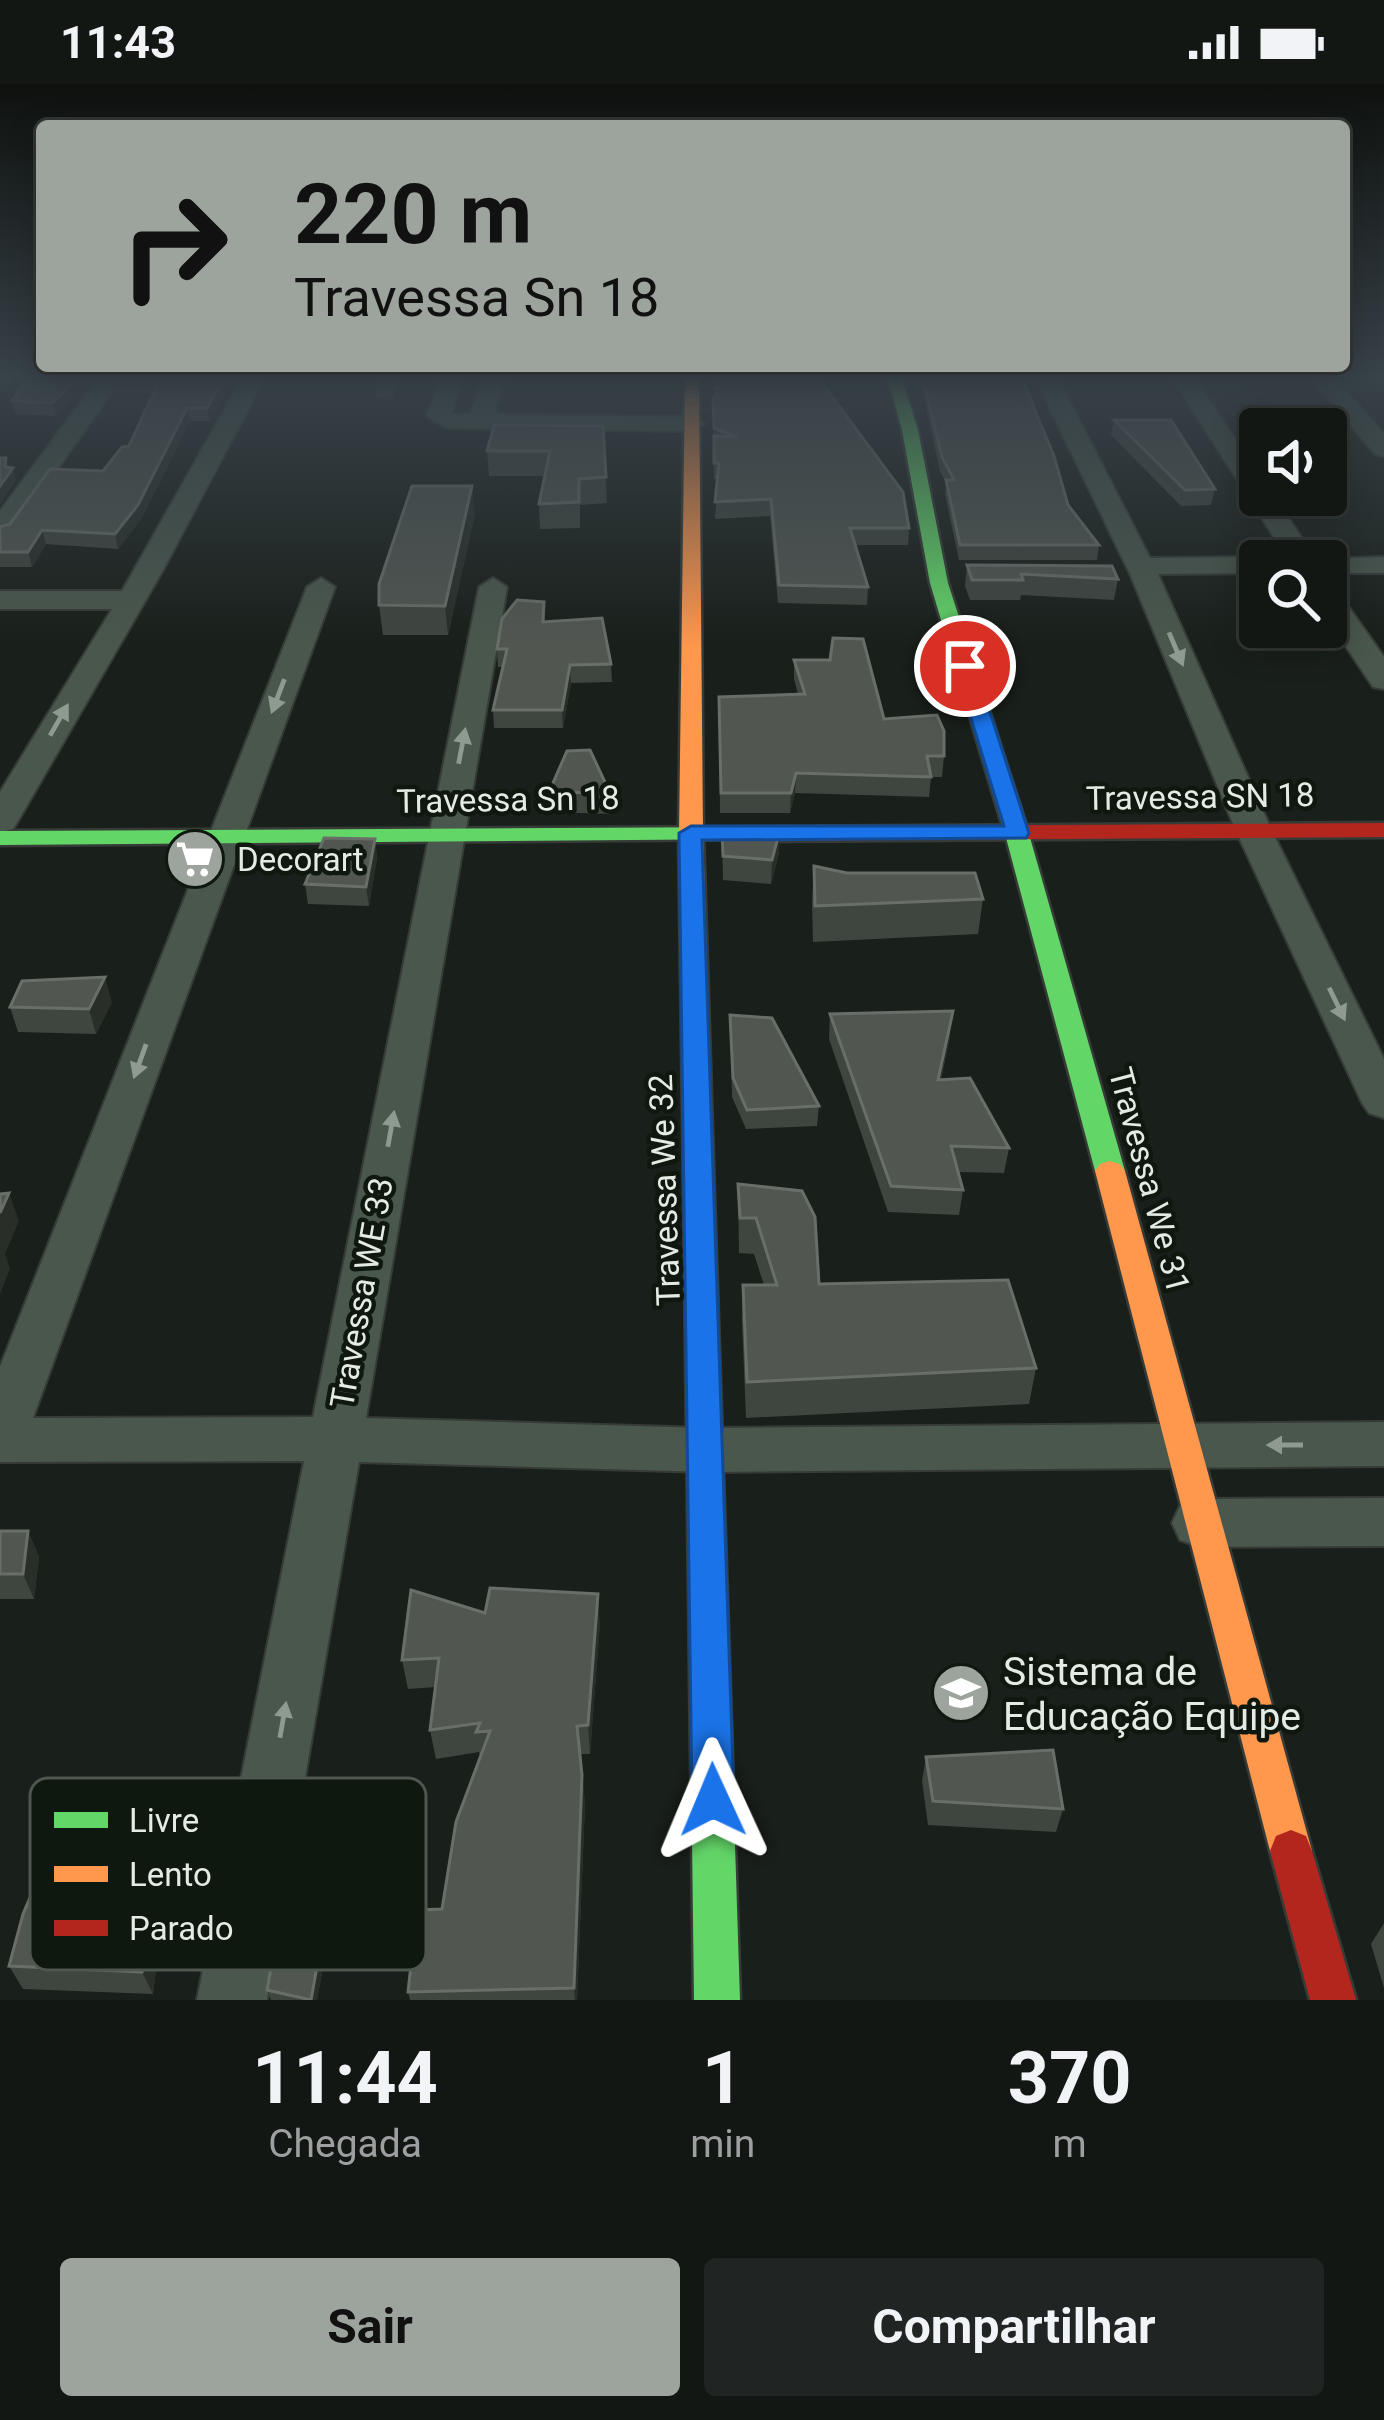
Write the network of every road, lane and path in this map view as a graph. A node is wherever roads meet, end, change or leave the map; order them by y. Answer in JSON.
{"nodes":[{"id":1,"x":45,"y":468,"type":"edge"},
{"id":2,"x":203,"y":468,"type":"edge"},
{"id":3,"x":692,"y":468,"type":"edge"},
{"id":4,"x":920,"y":468,"type":"edge"},
{"id":5,"x":1089,"y":468,"type":"edge"},
{"id":6,"x":1242,"y":468,"type":"edge"},
{"id":7,"x":0,"y":530,"type":"edge"},
{"id":8,"x":1289,"y":540,"type":"edge"},
{"id":9,"x":1347,"y":565,"type":"edge"},
{"id":10,"x":1384,"y":565,"type":"edge"},
{"id":11,"x":1239,"y":567,"type":"edge"},
{"id":12,"x":1138,"y":576,"type":"junction"},
{"id":13,"x":321,"y":587,"type":"dead end"},
{"id":14,"x":493,"y":587,"type":"dead end"},
{"id":15,"x":1239,"y":587,"type":"edge"},
{"id":16,"x":0,"y":600,"type":"edge"},
{"id":17,"x":130,"y":600,"type":"junction"},
{"id":18,"x":1347,"y":626,"type":"edge"},
{"id":19,"x":1384,"y":680,"type":"edge"},
{"id":20,"x":0,"y":821,"type":"edge"},
{"id":21,"x":1254,"y":830,"type":"junction"},
{"id":22,"x":1384,"y":830,"type":"edge"},
{"id":23,"x":691,"y":833,"type":"junction"},
{"id":24,"x":1018,"y":833,"type":"junction"},
{"id":25,"x":444,"y":836,"type":"junction"},
{"id":26,"x":0,"y":838,"type":"edge"},
{"id":27,"x":222,"y":839,"type":"junction"},
{"id":28,"x":1384,"y":1103,"type":"edge"},
{"id":29,"x":0,"y":1438,"type":"edge"},
{"id":30,"x":334,"y":1439,"type":"junction"},
{"id":31,"x":1384,"y":1444,"type":"edge"},
{"id":32,"x":1186,"y":1446,"type":"junction"},
{"id":33,"x":707,"y":1450,"type":"junction"},
{"id":34,"x":1384,"y":1522,"type":"edge"},
{"id":35,"x":1200,"y":1523,"type":"junction"},
{"id":36,"x":272,"y":1778,"type":"edge"},
{"id":37,"x":237,"y":1970,"type":"edge"},
{"id":38,"x":232,"y":2000,"type":"edge"},
{"id":39,"x":717,"y":2000,"type":"edge"},
{"id":40,"x":1333,"y":2000,"type":"edge"}],
"edges":[{"from":1,"to":7,"type":"street"},
{"from":2,"to":17,"type":"street"},
{"from":3,"to":23,"type":"street","name":"Travessa We 32"},
{"from":4,"to":24,"type":"street","name":"Travessa We 31"},
{"from":5,"to":12,"type":"street"},
{"from":6,"to":8,"type":"street"},
{"from":9,"to":10,"type":"street"},
{"from":11,"to":12,"type":"street"},
{"from":12,"to":15,"type":"street"},
{"from":12,"to":21,"type":"street","one_way":true},
{"from":13,"to":27,"type":"street","one_way":true},
{"from":25,"to":14,"type":"street","name":"Travessa WE 33","one_way":true},
{"from":16,"to":17,"type":"street"},
{"from":20,"to":17,"type":"street","one_way":true},
{"from":18,"to":19,"type":"street"},
{"from":21,"to":22,"type":"street","name":"Travessa SN 18"},
{"from":21,"to":24,"type":"street","name":"Travessa SN 18"},
{"from":21,"to":28,"type":"street","one_way":true},
{"from":23,"to":24,"type":"street","name":"Travessa Sn 18"},
{"from":23,"to":25,"type":"street","name":"Travessa Sn 18"},
{"from":23,"to":33,"type":"street","name":"Travessa We 32"},
{"from":24,"to":32,"type":"street","name":"Travessa We 31"},
{"from":25,"to":27,"type":"street","name":"Travessa Sn 18"},
{"from":30,"to":25,"type":"street","name":"Travessa WE 33","one_way":true},
{"from":26,"to":27,"type":"street","name":"Travessa Sn 18"},
{"from":27,"to":29,"type":"street","one_way":true},
{"from":29,"to":30,"type":"street"},
{"from":30,"to":33,"type":"street"},
{"from":36,"to":30,"type":"street","name":"Travessa WE 33","one_way":true},
{"from":31,"to":32,"type":"street","one_way":true},
{"from":32,"to":33,"type":"street"},
{"from":32,"to":35,"type":"street","name":"Travessa We 31"},
{"from":33,"to":39,"type":"street","name":"Travessa We 32"},
{"from":34,"to":35,"type":"street"},
{"from":35,"to":40,"type":"street","name":"Travessa We 31"},
{"from":38,"to":37,"type":"street","name":"Travessa WE 33","one_way":true}]}
